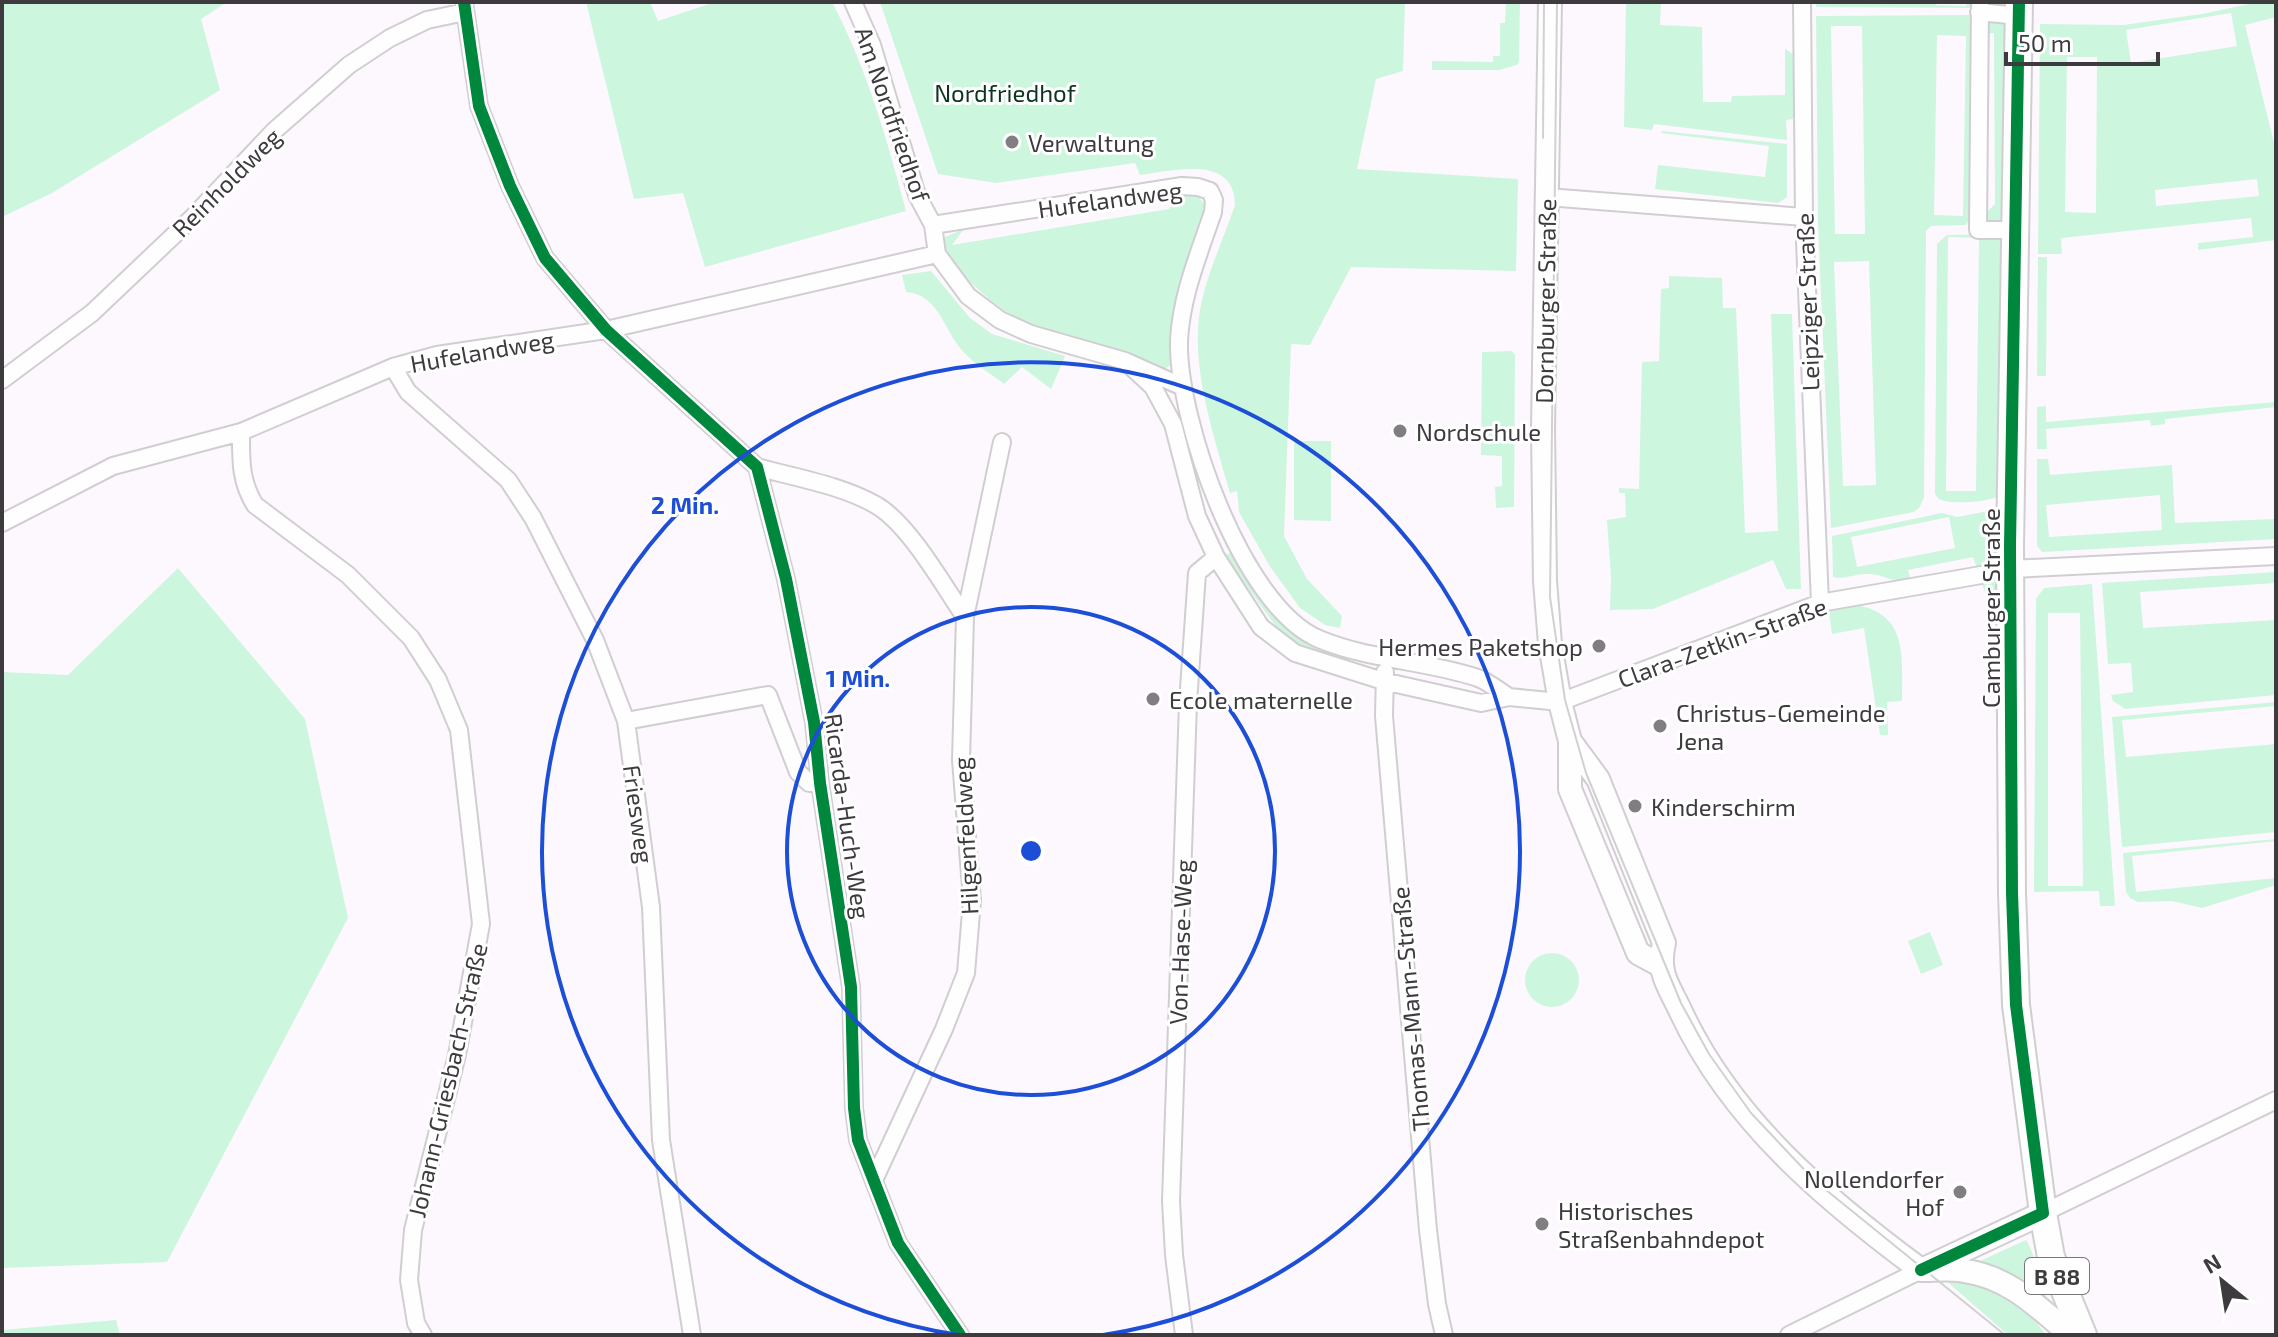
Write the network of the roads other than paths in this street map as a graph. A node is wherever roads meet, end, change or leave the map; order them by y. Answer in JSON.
{"nodes":[{"id":1,"x":853,"y":2,"type":"edge"},
{"id":2,"x":1550,"y":2,"type":"edge"},
{"id":3,"x":1802,"y":2,"type":"edge"},
{"id":4,"x":465,"y":7,"type":"edge"},
{"id":5,"x":1980,"y":7,"type":"edge"},
{"id":6,"x":2019,"y":9,"type":"edge"},
{"id":7,"x":1547,"y":197,"type":"junction"},
{"id":8,"x":1804,"y":217,"type":"junction"},
{"id":9,"x":933,"y":225,"type":"junction"},
{"id":10,"x":2014,"y":230,"type":"junction"},
{"id":11,"x":937,"y":254,"type":"junction"},
{"id":12,"x":606,"y":330,"type":"junction"},
{"id":13,"x":1125,"y":361,"type":"junction"},
{"id":14,"x":393,"y":367,"type":"junction"},
{"id":15,"x":2,"y":380,"type":"edge"},
{"id":16,"x":1183,"y":387,"type":"junction"},
{"id":17,"x":241,"y":432,"type":"junction"},
{"id":18,"x":1002,"y":442,"type":"dead end"},
{"id":19,"x":757,"y":467,"type":"junction"},
{"id":20,"x":2,"y":523,"type":"edge"},
{"id":21,"x":2276,"y":556,"type":"edge"},
{"id":22,"x":1216,"y":557,"type":"junction"},
{"id":23,"x":2011,"y":569,"type":"junction"},
{"id":24,"x":1981,"y":575,"type":"dead end"},
{"id":25,"x":1820,"y":603,"type":"junction"},
{"id":26,"x":965,"y":617,"type":"junction"},
{"id":27,"x":1387,"y":659,"type":"junction"},
{"id":28,"x":1383,"y":681,"type":"junction"},
{"id":29,"x":1509,"y":697,"type":"junction"},
{"id":30,"x":1560,"y":702,"type":"junction"},
{"id":31,"x":626,"y":721,"type":"junction"},
{"id":32,"x":820,"y":783,"type":"junction"},
{"id":33,"x":2276,"y":1100,"type":"edge"},
{"id":34,"x":874,"y":1180,"type":"junction"},
{"id":35,"x":2043,"y":1213,"type":"junction"},
{"id":36,"x":1921,"y":1270,"type":"junction"},
{"id":37,"x":423,"y":1335,"type":"edge"},
{"id":38,"x":692,"y":1335,"type":"edge"},
{"id":39,"x":960,"y":1335,"type":"edge"},
{"id":40,"x":1184,"y":1335,"type":"edge"},
{"id":41,"x":1444,"y":1335,"type":"edge"},
{"id":42,"x":1789,"y":1335,"type":"edge"},
{"id":43,"x":2071,"y":1335,"type":"edge"},
{"id":44,"x":2083,"y":1335,"type":"edge"}],
"edges":[{"from":1,"to":9,"type":"street","name":"Am Nordfriedhof"},
{"from":2,"to":7,"type":"street","name":"Dornburger Straße"},
{"from":3,"to":8,"type":"street","name":"Leipziger Straße"},
{"from":4,"to":12,"type":"street"},
{"from":4,"to":15,"type":"street","name":"Reinholdweg"},
{"from":5,"to":6,"type":"street","name":"Camburger Straße"},
{"from":5,"to":10,"type":"street","name":"Camburger Straße"},
{"from":6,"to":10,"type":"main road","name":"Camburger Straße","number":"B 88"},
{"from":7,"to":8,"type":"street"},
{"from":7,"to":30,"type":"street","name":"Dornburger Straße"},
{"from":8,"to":25,"type":"street","name":"Leipziger Straße"},
{"from":9,"to":11,"type":"street","name":"Hufelandweg"},
{"from":9,"to":16,"type":"street","name":"Hufelandweg"},
{"from":10,"to":23,"type":"main road","name":"Camburger Straße","number":"B 88"},
{"from":11,"to":12,"type":"street","name":"Hufelandweg"},
{"from":11,"to":13,"type":"street","name":"Hufelandweg"},
{"from":12,"to":14,"type":"street","name":"Hufelandweg"},
{"from":12,"to":19,"type":"street"},
{"from":13,"to":16,"type":"street","name":"Hufelandweg"},
{"from":13,"to":22,"type":"street","name":"Hufelandweg"},
{"from":14,"to":17,"type":"street","name":"Hufelandweg"},
{"from":14,"to":31,"type":"street","name":"Friesweg"},
{"from":16,"to":27,"type":"street","name":"Hufelandweg"},
{"from":17,"to":20,"type":"street","name":"Hufelandweg"},
{"from":17,"to":37,"type":"street","name":"Johann-Griesbach-Straße"},
{"from":18,"to":26,"type":"street","name":"Hilgenfeldweg"},
{"from":19,"to":26,"type":"street"},
{"from":19,"to":32,"type":"street","name":"Ricarda-Huch-Weg"},
{"from":21,"to":23,"type":"street"},
{"from":22,"to":28,"type":"street","name":"Hufelandweg"},
{"from":22,"to":40,"type":"street","name":"Von-Hase-Weg"},
{"from":23,"to":35,"type":"main road","name":"Camburger Straße","number":"B 88"},
{"from":24,"to":25,"type":"street","name":"Clara-Zetkin-Straße"},
{"from":25,"to":30,"type":"street","name":"Clara-Zetkin-Straße"},
{"from":26,"to":34,"type":"street","name":"Hilgenfeldweg"},
{"from":27,"to":28,"type":"street"},
{"from":27,"to":29,"type":"street","name":"Hufelandweg"},
{"from":28,"to":29,"type":"street","name":"Hufelandweg"},
{"from":28,"to":41,"type":"street","name":"Thomas-Mann-Straße"},
{"from":29,"to":30,"type":"street","name":"Hufelandweg"},
{"from":30,"to":36,"type":"street","name":"Dornburger Straße"},
{"from":31,"to":32,"type":"street","name":"Ricarda-Huch-Weg"},
{"from":31,"to":38,"type":"street","name":"Friesweg"},
{"from":32,"to":34,"type":"street","name":"Ricarda-Huch-Weg"},
{"from":33,"to":35,"type":"street"},
{"from":34,"to":39,"type":"street","name":"Ricarda-Huch-Weg"},
{"from":35,"to":36,"type":"street"},
{"from":35,"to":44,"type":"main road","number":"B 88"},
{"from":36,"to":42,"type":"street"},
{"from":36,"to":43,"type":"street"}]}
